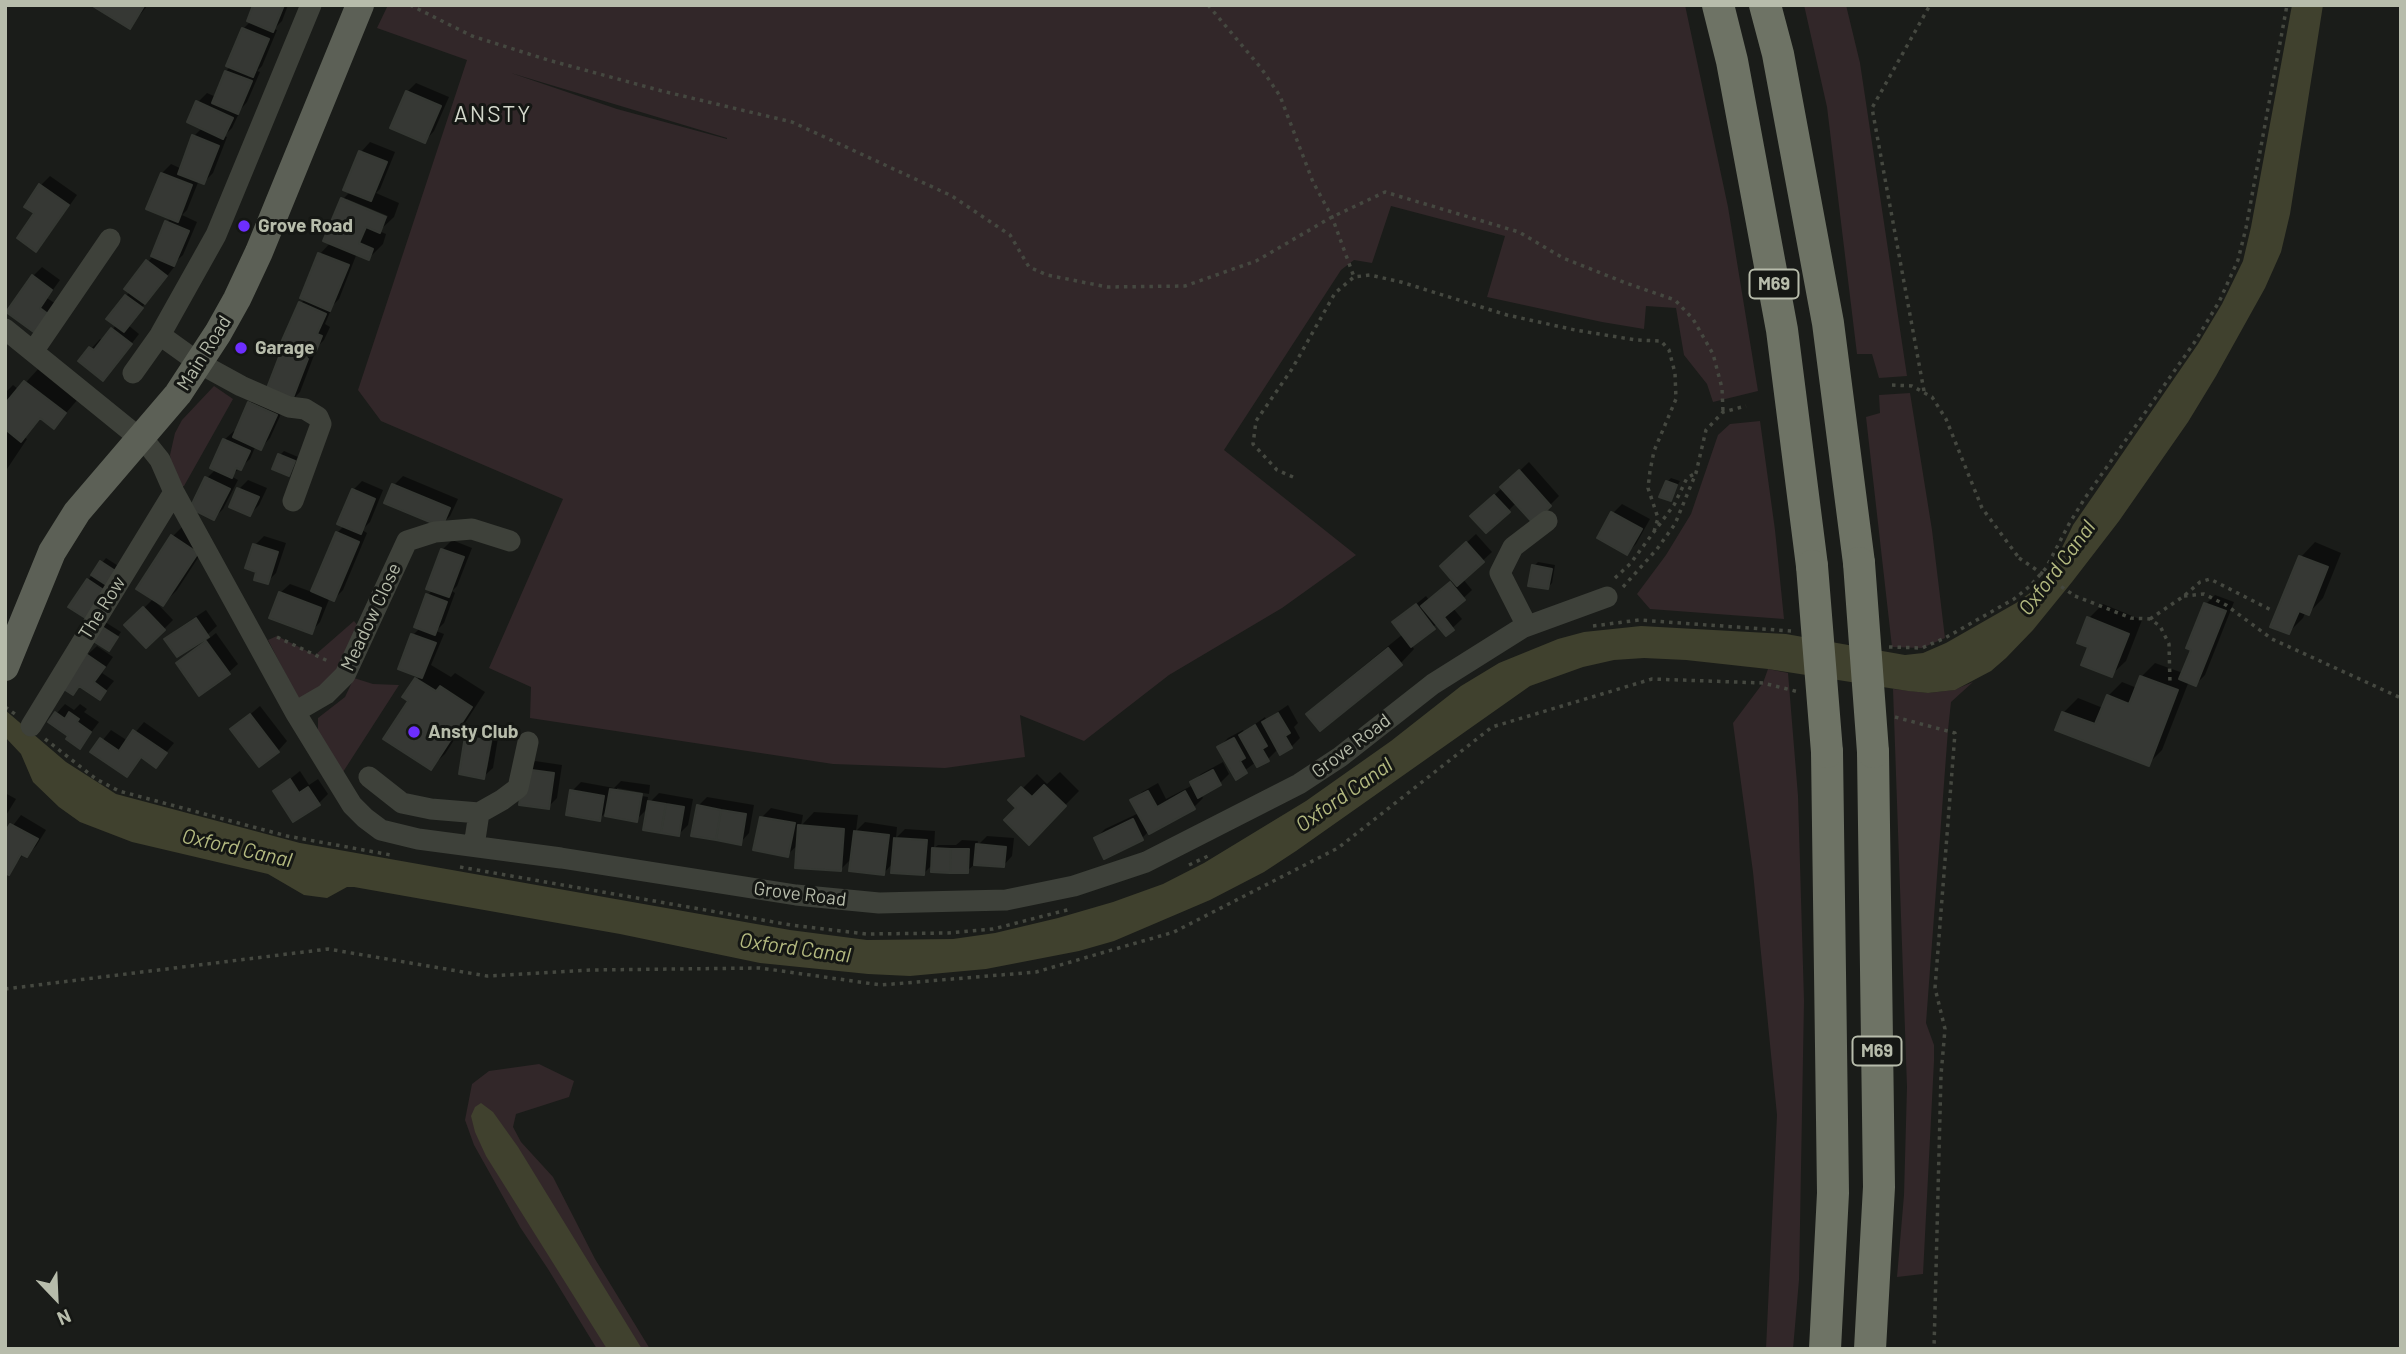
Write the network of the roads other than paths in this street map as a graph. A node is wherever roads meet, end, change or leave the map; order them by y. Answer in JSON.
{"nodes":[{"id":1,"x":311,"y":5,"type":"edge"},
{"id":2,"x":1718,"y":5,"type":"edge"},
{"id":3,"x":1765,"y":5,"type":"edge"},
{"id":4,"x":353,"y":7,"type":"edge"},
{"id":5,"x":110,"y":239,"type":"dead end"},
{"id":6,"x":5,"y":329,"type":"edge"},
{"id":7,"x":160,"y":335,"type":"junction"},
{"id":8,"x":34,"y":350,"type":"junction"},
{"id":9,"x":199,"y":363,"type":"junction"},
{"id":10,"x":133,"y":373,"type":"dead end"},
{"id":11,"x":142,"y":438,"type":"junction"},
{"id":12,"x":174,"y":492,"type":"junction"},
{"id":13,"x":293,"y":500,"type":"dead end"},
{"id":14,"x":1547,"y":521,"type":"dead end"},
{"id":15,"x":510,"y":541,"type":"dead end"},
{"id":16,"x":1606,"y":597,"type":"road end"},
{"id":17,"x":1527,"y":626,"type":"junction"},
{"id":18,"x":6,"y":666,"type":"edge"},
{"id":19,"x":295,"y":712,"type":"junction"},
{"id":20,"x":31,"y":726,"type":"road end"},
{"id":21,"x":528,"y":741,"type":"dead end"},
{"id":22,"x":369,"y":777,"type":"dead end"},
{"id":23,"x":479,"y":813,"type":"junction"},
{"id":24,"x":474,"y":846,"type":"junction"},
{"id":25,"x":1825,"y":1349,"type":"edge"},
{"id":26,"x":1870,"y":1349,"type":"edge"}],
"edges":[{"from":1,"to":7,"type":"street"},
{"from":2,"to":25,"type":"highway","number":"M69","bridge":true},
{"from":3,"to":26,"type":"highway","number":"M69","bridge":true},
{"from":4,"to":9,"type":"main road","name":"Main Road"},
{"from":5,"to":8,"type":"street"},
{"from":6,"to":8,"type":"street","name":"Grove Road"},
{"from":7,"to":9,"type":"street"},
{"from":7,"to":10,"type":"street"},
{"from":8,"to":11,"type":"street","name":"Grove Road"},
{"from":9,"to":11,"type":"main road","name":"Main Road"},
{"from":9,"to":13,"type":"street"},
{"from":11,"to":12,"type":"street","name":"Grove Road"},
{"from":11,"to":18,"type":"main road","name":"Main Road"},
{"from":12,"to":19,"type":"street","name":"Grove Road"},
{"from":12,"to":20,"type":"street","name":"The Row"},
{"from":14,"to":17,"type":"street"},
{"from":15,"to":19,"type":"street","name":"Meadow Close"},
{"from":16,"to":17,"type":"street","name":"Grove Road"},
{"from":17,"to":24,"type":"street","name":"Grove Road"},
{"from":19,"to":24,"type":"street","name":"Grove Road"},
{"from":21,"to":23,"type":"street"},
{"from":22,"to":23,"type":"street"},
{"from":23,"to":24,"type":"street"}]}
